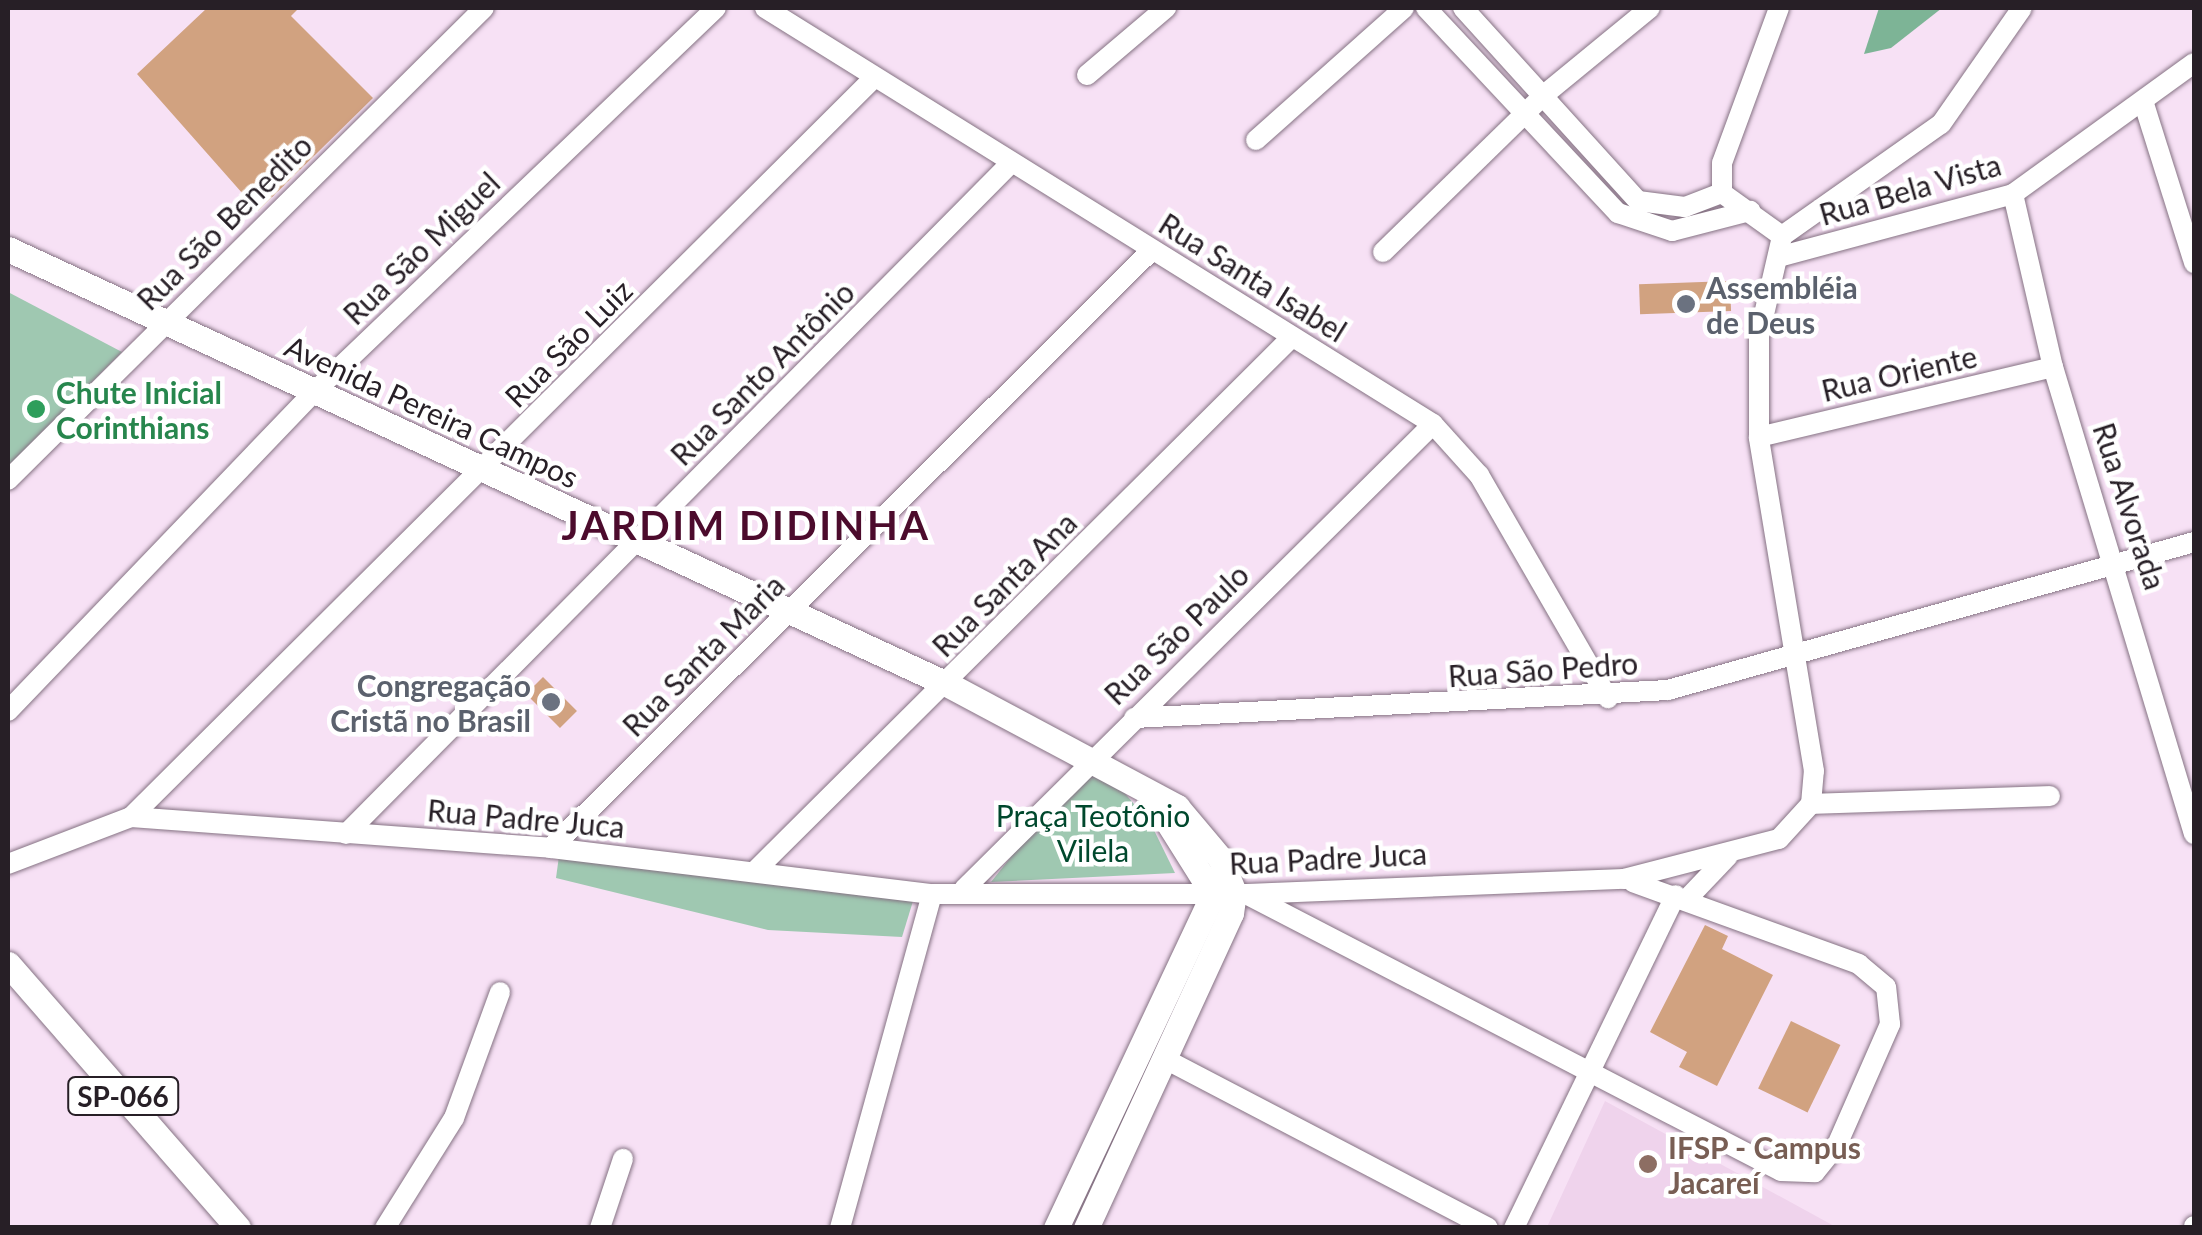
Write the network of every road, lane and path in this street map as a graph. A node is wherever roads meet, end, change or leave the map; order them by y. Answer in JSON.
{"nodes":[{"id":1,"x":484,"y":8,"type":"edge"},
{"id":2,"x":716,"y":8,"type":"edge"},
{"id":3,"x":765,"y":8,"type":"edge"},
{"id":4,"x":1166,"y":8,"type":"edge"},
{"id":5,"x":1404,"y":8,"type":"edge"},
{"id":6,"x":1426,"y":8,"type":"edge"},
{"id":7,"x":1463,"y":8,"type":"edge"},
{"id":8,"x":1650,"y":8,"type":"edge"},
{"id":9,"x":1779,"y":8,"type":"edge"},
{"id":10,"x":2022,"y":8,"type":"edge"},
{"id":11,"x":2194,"y":63,"type":"edge"},
{"id":12,"x":1086,"y":75,"type":"dead end"},
{"id":13,"x":874,"y":77,"type":"junction"},
{"id":14,"x":1544,"y":95,"type":"junction"},
{"id":15,"x":2144,"y":104,"type":"junction"},
{"id":16,"x":1524,"y":112,"type":"junction"},
{"id":17,"x":1256,"y":140,"type":"dead end"},
{"id":18,"x":1009,"y":165,"type":"junction"},
{"id":19,"x":1722,"y":193,"type":"junction"},
{"id":20,"x":2012,"y":194,"type":"junction"},
{"id":21,"x":1750,"y":211,"type":"junction"},
{"id":22,"x":1782,"y":246,"type":"junction"},
{"id":23,"x":8,"y":249,"type":"edge"},
{"id":24,"x":1152,"y":250,"type":"junction"},
{"id":25,"x":1383,"y":252,"type":"dead end"},
{"id":26,"x":2194,"y":263,"type":"edge"},
{"id":27,"x":167,"y":320,"type":"junction"},
{"id":28,"x":1292,"y":337,"type":"junction"},
{"id":29,"x":2053,"y":368,"type":"junction"},
{"id":30,"x":312,"y":394,"type":"junction"},
{"id":31,"x":1432,"y":424,"type":"junction"},
{"id":32,"x":1758,"y":437,"type":"junction"},
{"id":33,"x":485,"y":469,"type":"junction"},
{"id":34,"x":8,"y":480,"type":"edge"},
{"id":35,"x":638,"y":542,"type":"junction"},
{"id":36,"x":2194,"y":542,"type":"edge"},
{"id":37,"x":2120,"y":567,"type":"junction"},
{"id":38,"x":787,"y":614,"type":"junction"},
{"id":39,"x":1792,"y":658,"type":"junction"},
{"id":40,"x":947,"y":684,"type":"junction"},
{"id":41,"x":1608,"y":698,"type":"junction"},
{"id":42,"x":8,"y":711,"type":"edge"},
{"id":43,"x":1134,"y":718,"type":"junction"},
{"id":44,"x":1092,"y":754,"type":"junction"},
{"id":45,"x":2050,"y":796,"type":"dead end"},
{"id":46,"x":1810,"y":804,"type":"junction"},
{"id":47,"x":132,"y":816,"type":"junction"},
{"id":48,"x":346,"y":834,"type":"junction"},
{"id":49,"x":2194,"y":834,"type":"edge"},
{"id":50,"x":551,"y":848,"type":"junction"},
{"id":51,"x":1728,"y":856,"type":"junction"},
{"id":52,"x":8,"y":864,"type":"edge"},
{"id":53,"x":756,"y":870,"type":"junction"},
{"id":54,"x":1624,"y":879,"type":"junction"},
{"id":55,"x":964,"y":889,"type":"junction"},
{"id":56,"x":1231,"y":893,"type":"junction"},
{"id":57,"x":932,"y":894,"type":"junction"},
{"id":58,"x":1681,"y":898,"type":"junction"},
{"id":59,"x":8,"y":964,"type":"edge"},
{"id":60,"x":500,"y":992,"type":"dead end"},
{"id":61,"x":1167,"y":1060,"type":"junction"},
{"id":62,"x":1594,"y":1072,"type":"junction"},
{"id":63,"x":622,"y":1159,"type":"dead end"},
{"id":64,"x":238,"y":1228,"type":"edge"},
{"id":65,"x":385,"y":1228,"type":"edge"},
{"id":66,"x":600,"y":1228,"type":"edge"},
{"id":67,"x":840,"y":1228,"type":"edge"},
{"id":68,"x":1056,"y":1228,"type":"edge"},
{"id":69,"x":1086,"y":1228,"type":"edge"},
{"id":70,"x":1488,"y":1228,"type":"edge"},
{"id":71,"x":1514,"y":1228,"type":"edge"}],
"edges":[{"from":1,"to":27,"type":"street","name":"Rua São Benedito"},
{"from":2,"to":30,"type":"street","name":"Rua São Miguel"},
{"from":3,"to":13,"type":"street","name":"Rua Santa Isabel"},
{"from":4,"to":12,"type":"street"},
{"from":5,"to":17,"type":"street"},
{"from":6,"to":16,"type":"street"},
{"from":7,"to":14,"type":"street"},
{"from":8,"to":14,"type":"street"},
{"from":9,"to":19,"type":"street"},
{"from":10,"to":22,"type":"street"},
{"from":11,"to":15,"type":"street","name":"Rua Bela Vista"},
{"from":13,"to":18,"type":"street","name":"Rua Santa Isabel"},
{"from":13,"to":33,"type":"street","name":"Rua São Luiz"},
{"from":14,"to":16,"type":"street"},
{"from":14,"to":19,"type":"street"},
{"from":15,"to":20,"type":"street","name":"Rua Bela Vista"},
{"from":15,"to":26,"type":"street"},
{"from":16,"to":21,"type":"street"},
{"from":16,"to":25,"type":"street"},
{"from":18,"to":24,"type":"street","name":"Rua Santa Isabel"},
{"from":18,"to":35,"type":"street","name":"Rua Santo Antônio"},
{"from":19,"to":21,"type":"street"},
{"from":20,"to":22,"type":"street","name":"Rua Bela Vista"},
{"from":20,"to":29,"type":"street","name":"Rua Alvorada"},
{"from":21,"to":22,"type":"street"},
{"from":22,"to":32,"type":"street"},
{"from":23,"to":27,"type":"main road","name":"Avenida Pereira Campos"},
{"from":24,"to":28,"type":"street","name":"Rua Santa Isabel"},
{"from":24,"to":38,"type":"street","name":"Rua Santa Maria"},
{"from":27,"to":30,"type":"main road","name":"Avenida Pereira Campos"},
{"from":27,"to":34,"type":"street","name":"Rua São Benedito"},
{"from":28,"to":31,"type":"street","name":"Rua Santa Isabel"},
{"from":28,"to":40,"type":"street","name":"Rua Santa Ana"},
{"from":29,"to":32,"type":"street","name":"Rua Oriente"},
{"from":29,"to":37,"type":"street","name":"Rua Alvorada"},
{"from":30,"to":33,"type":"main road","name":"Avenida Pereira Campos"},
{"from":30,"to":42,"type":"street","name":"Rua São Miguel"},
{"from":31,"to":41,"type":"street","name":"Rua Santa Isabel"},
{"from":31,"to":43,"type":"street","name":"Rua São Paulo"},
{"from":32,"to":39,"type":"street"},
{"from":33,"to":35,"type":"main road","name":"Avenida Pereira Campos"},
{"from":33,"to":47,"type":"street","name":"Rua São Luiz"},
{"from":35,"to":38,"type":"main road","name":"Avenida Pereira Campos"},
{"from":35,"to":48,"type":"street","name":"Rua Santo Antônio"},
{"from":36,"to":37,"type":"street","name":"Rua São Pedro"},
{"from":37,"to":39,"type":"street","name":"Rua São Pedro"},
{"from":37,"to":49,"type":"street","name":"Rua Alvorada"},
{"from":38,"to":40,"type":"main road","name":"Avenida Pereira Campos"},
{"from":38,"to":50,"type":"street","name":"Rua Santa Maria"},
{"from":39,"to":41,"type":"street","name":"Rua São Pedro"},
{"from":39,"to":46,"type":"street"},
{"from":40,"to":44,"type":"main road","name":"Avenida Pereira Campos"},
{"from":40,"to":53,"type":"street","name":"Rua Santa Ana"},
{"from":41,"to":43,"type":"street","name":"Rua São Pedro"},
{"from":43,"to":44,"type":"street","name":"Rua São Paulo"},
{"from":44,"to":55,"type":"street","name":"Rua São Paulo"},
{"from":44,"to":56,"type":"main road","name":"Avenida Pereira Campos"},
{"from":45,"to":46,"type":"street"},
{"from":46,"to":51,"type":"street","name":"Rua Padre Juca"},
{"from":47,"to":48,"type":"street","name":"Rua Padre Juca"},
{"from":47,"to":52,"type":"street","name":"Rua Padre Juca"},
{"from":48,"to":50,"type":"street","name":"Rua Padre Juca"},
{"from":50,"to":53,"type":"street","name":"Rua Padre Juca"},
{"from":51,"to":54,"type":"street","name":"Rua Padre Juca"},
{"from":51,"to":58,"type":"street"},
{"from":53,"to":57,"type":"street","name":"Rua Padre Juca"},
{"from":54,"to":56,"type":"street","name":"Rua Padre Juca"},
{"from":54,"to":58,"type":"street"},
{"from":55,"to":56,"type":"street","name":"Rua Padre Juca"},
{"from":55,"to":57,"type":"street","name":"Rua Padre Juca"},
{"from":56,"to":61,"type":"main road"},
{"from":56,"to":62,"type":"street"},
{"from":56,"to":68,"type":"main road"},
{"from":57,"to":67,"type":"street"},
{"from":58,"to":62,"type":"street"},
{"from":58,"to":62,"type":"street"},
{"from":59,"to":64,"type":"main road","number":"SP-066"},
{"from":60,"to":65,"type":"street"},
{"from":61,"to":69,"type":"main road"},
{"from":61,"to":70,"type":"street"},
{"from":62,"to":71,"type":"street"},
{"from":63,"to":66,"type":"street"}]}
